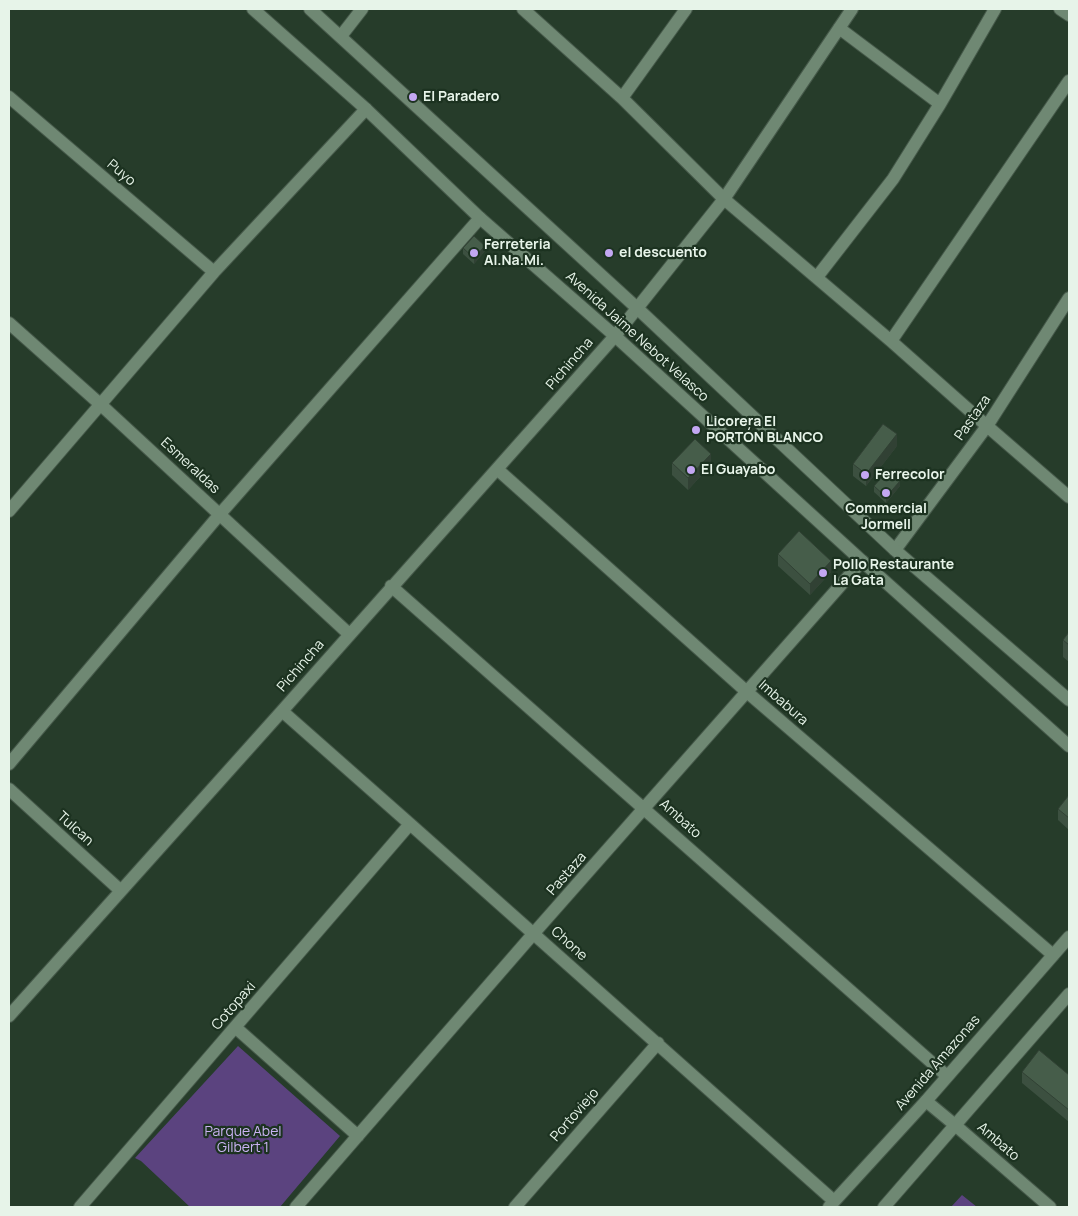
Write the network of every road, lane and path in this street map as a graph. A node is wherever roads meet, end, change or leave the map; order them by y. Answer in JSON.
{"nodes":[{"id":1,"x":253,"y":9,"type":"edge"},
{"id":2,"x":310,"y":9,"type":"edge"},
{"id":3,"x":362,"y":9,"type":"edge"},
{"id":4,"x":523,"y":9,"type":"edge"},
{"id":5,"x":686,"y":9,"type":"edge"},
{"id":6,"x":852,"y":9,"type":"edge"},
{"id":7,"x":995,"y":9,"type":"edge"},
{"id":8,"x":1060,"y":9,"type":"edge"},
{"id":9,"x":1069,"y":15,"type":"edge"},
{"id":10,"x":839,"y":28,"type":"junction"},
{"id":11,"x":341,"y":36,"type":"junction"},
{"id":12,"x":1069,"y":82,"type":"edge"},
{"id":13,"x":9,"y":97,"type":"edge"},
{"id":14,"x":622,"y":98,"type":"junction"},
{"id":15,"x":940,"y":104,"type":"junction"},
{"id":16,"x":366,"y":109,"type":"junction"},
{"id":17,"x":724,"y":199,"type":"junction"},
{"id":18,"x":480,"y":218,"type":"junction"},
{"id":19,"x":214,"y":272,"type":"junction"},
{"id":20,"x":817,"y":278,"type":"junction"},
{"id":21,"x":1069,"y":298,"type":"edge"},
{"id":22,"x":637,"y":308,"type":"junction"},
{"id":23,"x":9,"y":323,"type":"edge"},
{"id":24,"x":615,"y":336,"type":"junction"},
{"id":25,"x":891,"y":341,"type":"junction"},
{"id":26,"x":100,"y":404,"type":"junction"},
{"id":27,"x":987,"y":426,"type":"junction"},
{"id":28,"x":498,"y":469,"type":"junction"},
{"id":29,"x":1069,"y":497,"type":"edge"},
{"id":30,"x":9,"y":510,"type":"edge"},
{"id":31,"x":220,"y":514,"type":"junction"},
{"id":32,"x":896,"y":550,"type":"junction"},
{"id":33,"x":862,"y":561,"type":"junction"},
{"id":34,"x":391,"y":586,"type":"junction"},
{"id":35,"x":349,"y":634,"type":"junction"},
{"id":36,"x":747,"y":692,"type":"junction"},
{"id":37,"x":1069,"y":700,"type":"edge"},
{"id":38,"x":282,"y":712,"type":"junction"},
{"id":39,"x":1069,"y":746,"type":"edge"},
{"id":40,"x":9,"y":764,"type":"edge"},
{"id":41,"x":9,"y":789,"type":"edge"},
{"id":42,"x":645,"y":808,"type":"junction"},
{"id":43,"x":410,"y":824,"type":"junction"},
{"id":44,"x":121,"y":891,"type":"junction"},
{"id":45,"x":534,"y":933,"type":"junction"},
{"id":46,"x":1069,"y":938,"type":"edge"},
{"id":47,"x":1053,"y":955,"type":"junction"},
{"id":48,"x":1069,"y":994,"type":"edge"},
{"id":49,"x":9,"y":1016,"type":"edge"},
{"id":50,"x":235,"y":1027,"type":"junction"},
{"id":51,"x":658,"y":1043,"type":"junction"},
{"id":52,"x":947,"y":1076,"type":"junction"},
{"id":53,"x":926,"y":1102,"type":"junction"},
{"id":54,"x":955,"y":1125,"type":"junction"},
{"id":55,"x":358,"y":1136,"type":"junction"},
{"id":56,"x":832,"y":1204,"type":"edge"},
{"id":57,"x":80,"y":1207,"type":"edge"},
{"id":58,"x":296,"y":1207,"type":"edge"},
{"id":59,"x":514,"y":1207,"type":"edge"},
{"id":60,"x":884,"y":1207,"type":"edge"},
{"id":61,"x":1050,"y":1207,"type":"edge"}],
"edges":[{"from":1,"to":16,"type":"street","name":"Avenida Jaime Nebot Velasco"},
{"from":2,"to":11,"type":"street","name":"Avenida Jaime Nebot Velasco"},
{"from":3,"to":11,"type":"street"},
{"from":4,"to":14,"type":"street"},
{"from":5,"to":14,"type":"street"},
{"from":6,"to":10,"type":"street","name":"Pichincha"},
{"from":7,"to":15,"type":"street"},
{"from":8,"to":9,"type":"street"},
{"from":10,"to":15,"type":"street"},
{"from":10,"to":17,"type":"street","name":"Pichincha"},
{"from":11,"to":22,"type":"street","name":"Avenida Jaime Nebot Velasco"},
{"from":12,"to":25,"type":"street"},
{"from":13,"to":19,"type":"street","name":"Puyo"},
{"from":14,"to":17,"type":"street"},
{"from":15,"to":20,"type":"street"},
{"from":16,"to":18,"type":"street","name":"Avenida Jaime Nebot Velasco"},
{"from":16,"to":19,"type":"street"},
{"from":17,"to":20,"type":"street"},
{"from":17,"to":22,"type":"street","name":"Pichincha"},
{"from":18,"to":24,"type":"street","name":"Avenida Jaime Nebot Velasco"},
{"from":18,"to":31,"type":"street"},
{"from":19,"to":26,"type":"street"},
{"from":20,"to":25,"type":"street"},
{"from":21,"to":27,"type":"street","name":"Pastaza"},
{"from":22,"to":24,"type":"street","name":"Pichincha"},
{"from":22,"to":32,"type":"street","name":"Avenida Jaime Nebot Velasco"},
{"from":23,"to":26,"type":"street","name":"Esmeraldas"},
{"from":24,"to":28,"type":"street","name":"Pichincha"},
{"from":24,"to":33,"type":"street","name":"Avenida Jaime Nebot Velasco"},
{"from":25,"to":27,"type":"street"},
{"from":26,"to":30,"type":"street"},
{"from":26,"to":31,"type":"street","name":"Esmeraldas"},
{"from":27,"to":29,"type":"street"},
{"from":27,"to":32,"type":"street","name":"Pastaza"},
{"from":28,"to":34,"type":"street","name":"Pichincha"},
{"from":28,"to":36,"type":"street","name":"Imbabura"},
{"from":31,"to":35,"type":"street","name":"Esmeraldas"},
{"from":31,"to":40,"type":"street"},
{"from":32,"to":37,"type":"street","name":"Avenida Jaime Nebot Velasco"},
{"from":33,"to":36,"type":"street","name":"Pastaza"},
{"from":33,"to":39,"type":"street","name":"Avenida Jaime Nebot Velasco"},
{"from":34,"to":35,"type":"street","name":"Pichincha"},
{"from":34,"to":42,"type":"street","name":"Ambato"},
{"from":35,"to":38,"type":"street","name":"Pichincha"},
{"from":36,"to":42,"type":"street","name":"Pastaza"},
{"from":36,"to":47,"type":"street","name":"Imbabura"},
{"from":38,"to":43,"type":"street","name":"Chone"},
{"from":38,"to":44,"type":"street","name":"Pichincha"},
{"from":41,"to":44,"type":"street","name":"Tulcan"},
{"from":42,"to":45,"type":"street","name":"Pastaza"},
{"from":42,"to":52,"type":"street","name":"Ambato"},
{"from":43,"to":45,"type":"street","name":"Chone"},
{"from":43,"to":50,"type":"street","name":"Cotopaxi"},
{"from":44,"to":49,"type":"street","name":"Pichincha"},
{"from":45,"to":51,"type":"street","name":"Chone"},
{"from":45,"to":55,"type":"street","name":"Pastaza"},
{"from":46,"to":47,"type":"street","name":"Avenida Amazonas"},
{"from":47,"to":52,"type":"street","name":"Avenida Amazonas"},
{"from":48,"to":54,"type":"street"},
{"from":50,"to":55,"type":"street"},
{"from":50,"to":57,"type":"street","name":"Cotopaxi"},
{"from":51,"to":56,"type":"street","name":"Chone"},
{"from":51,"to":59,"type":"street","name":"Portoviejo"},
{"from":52,"to":53,"type":"street","name":"Avenida Amazonas"},
{"from":53,"to":54,"type":"street","name":"Ambato"},
{"from":53,"to":56,"type":"street","name":"Avenida Amazonas"},
{"from":54,"to":60,"type":"street"},
{"from":54,"to":61,"type":"street","name":"Ambato"},
{"from":55,"to":58,"type":"street","name":"Pastaza"}]}
